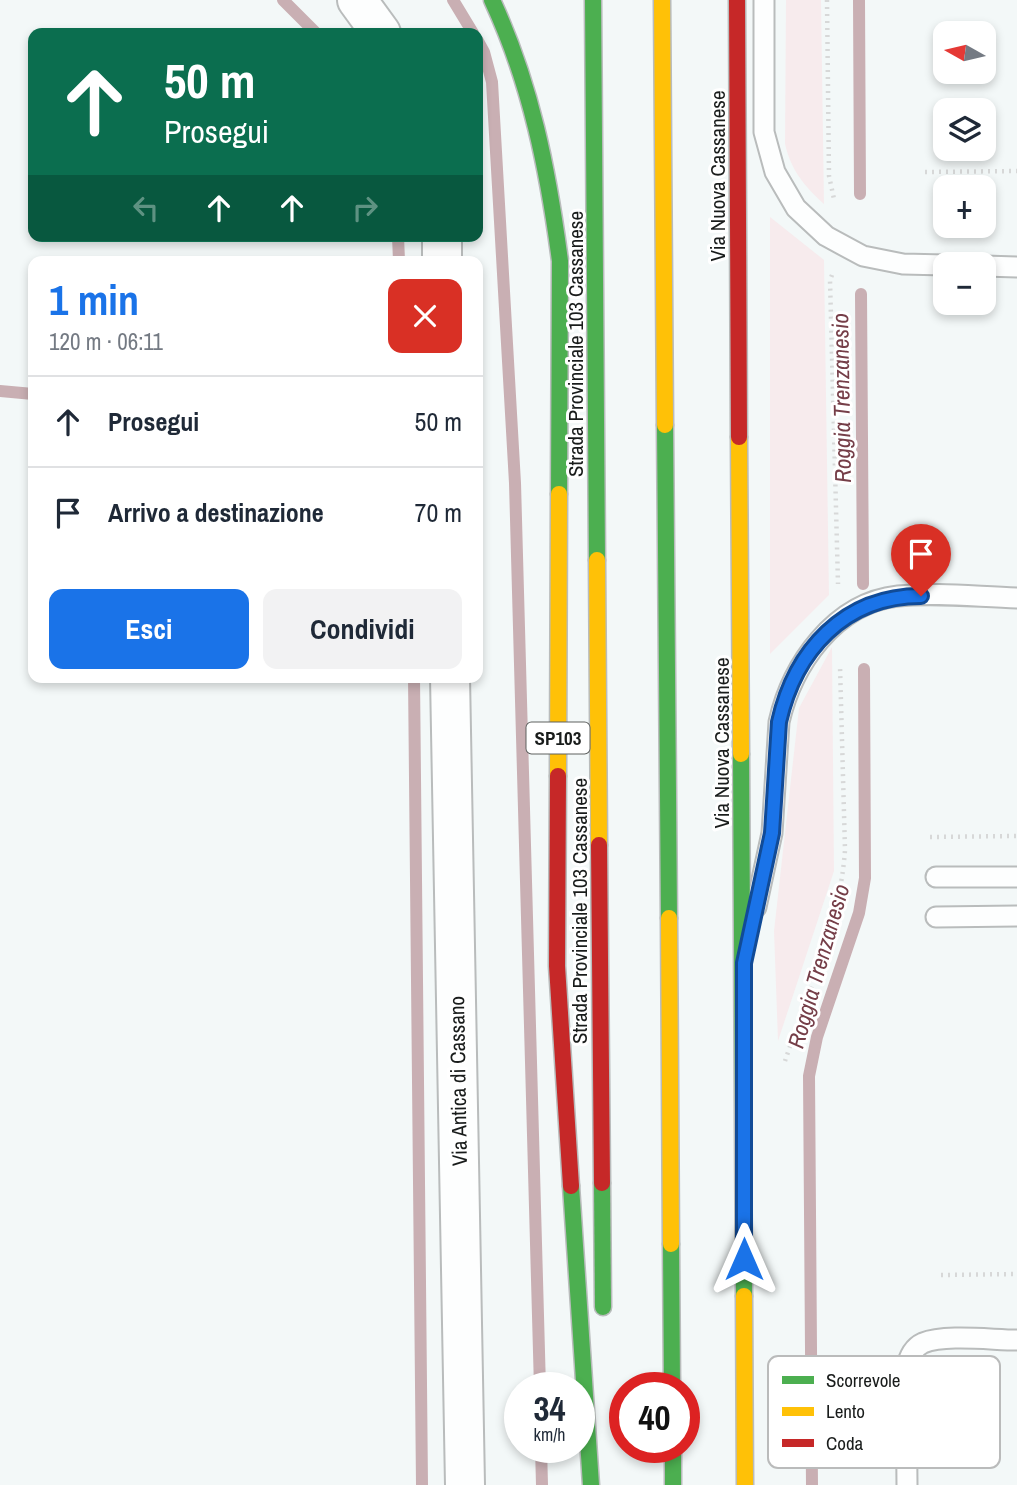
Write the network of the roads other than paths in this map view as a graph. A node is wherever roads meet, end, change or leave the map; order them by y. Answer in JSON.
{"nodes":[{"id":1,"x":357,"y":0,"type":"edge"},
{"id":2,"x":492,"y":0,"type":"edge"},
{"id":3,"x":593,"y":0,"type":"edge"},
{"id":4,"x":662,"y":0,"type":"edge"},
{"id":5,"x":737,"y":0,"type":"edge"},
{"id":6,"x":764,"y":0,"type":"edge"},
{"id":7,"x":377,"y":28,"type":"edge"},
{"id":8,"x":933,"y":264,"type":"edge"},
{"id":9,"x":996,"y":266,"type":"edge"},
{"id":10,"x":1017,"y":267,"type":"edge"},
{"id":11,"x":1017,"y":598,"type":"edge"},
{"id":12,"x":450,"y":683,"type":"edge"},
{"id":13,"x":936,"y":877,"type":"dead end"},
{"id":14,"x":1017,"y":877,"type":"edge"},
{"id":15,"x":1017,"y":916,"type":"edge"},
{"id":16,"x":936,"y":917,"type":"dead end"},
{"id":17,"x":744,"y":963,"type":"junction"},
{"id":18,"x":603,"y":1318,"type":"dead end"},
{"id":19,"x":1017,"y":1340,"type":"edge"},
{"id":20,"x":910,"y":1356,"type":"edge"},
{"id":21,"x":673,"y":1372,"type":"edge"},
{"id":22,"x":604,"y":1429,"type":"dead end"},
{"id":23,"x":673,"y":1463,"type":"edge"},
{"id":24,"x":465,"y":1485,"type":"edge"},
{"id":25,"x":591,"y":1485,"type":"edge"},
{"id":26,"x":604,"y":1485,"type":"edge"},
{"id":27,"x":673,"y":1485,"type":"edge"},
{"id":28,"x":745,"y":1485,"type":"edge"}],
"edges":[{"from":1,"to":7,"type":"street"},
{"from":2,"to":25,"type":"main road","number":"SP103"},
{"from":3,"to":18,"type":"main road","name":"Strada Provinciale 103 Cassanese","number":"SP103"},
{"from":4,"to":21,"type":"main road"},
{"from":5,"to":17,"type":"main road","name":"Via Nuova Cassanese"},
{"from":6,"to":8,"type":"lane"},
{"from":9,"to":10,"type":"lane"},
{"from":11,"to":17,"type":"lane"},
{"from":12,"to":24,"type":"street","name":"Via Antica di Cassano"},
{"from":13,"to":14,"type":"lane"},
{"from":15,"to":16,"type":"lane"},
{"from":17,"to":28,"type":"main road","name":"Via Nuova Cassanese"},
{"from":19,"to":20,"type":"lane"},
{"from":22,"to":26,"type":"main road"},
{"from":23,"to":27,"type":"main road"}]}
